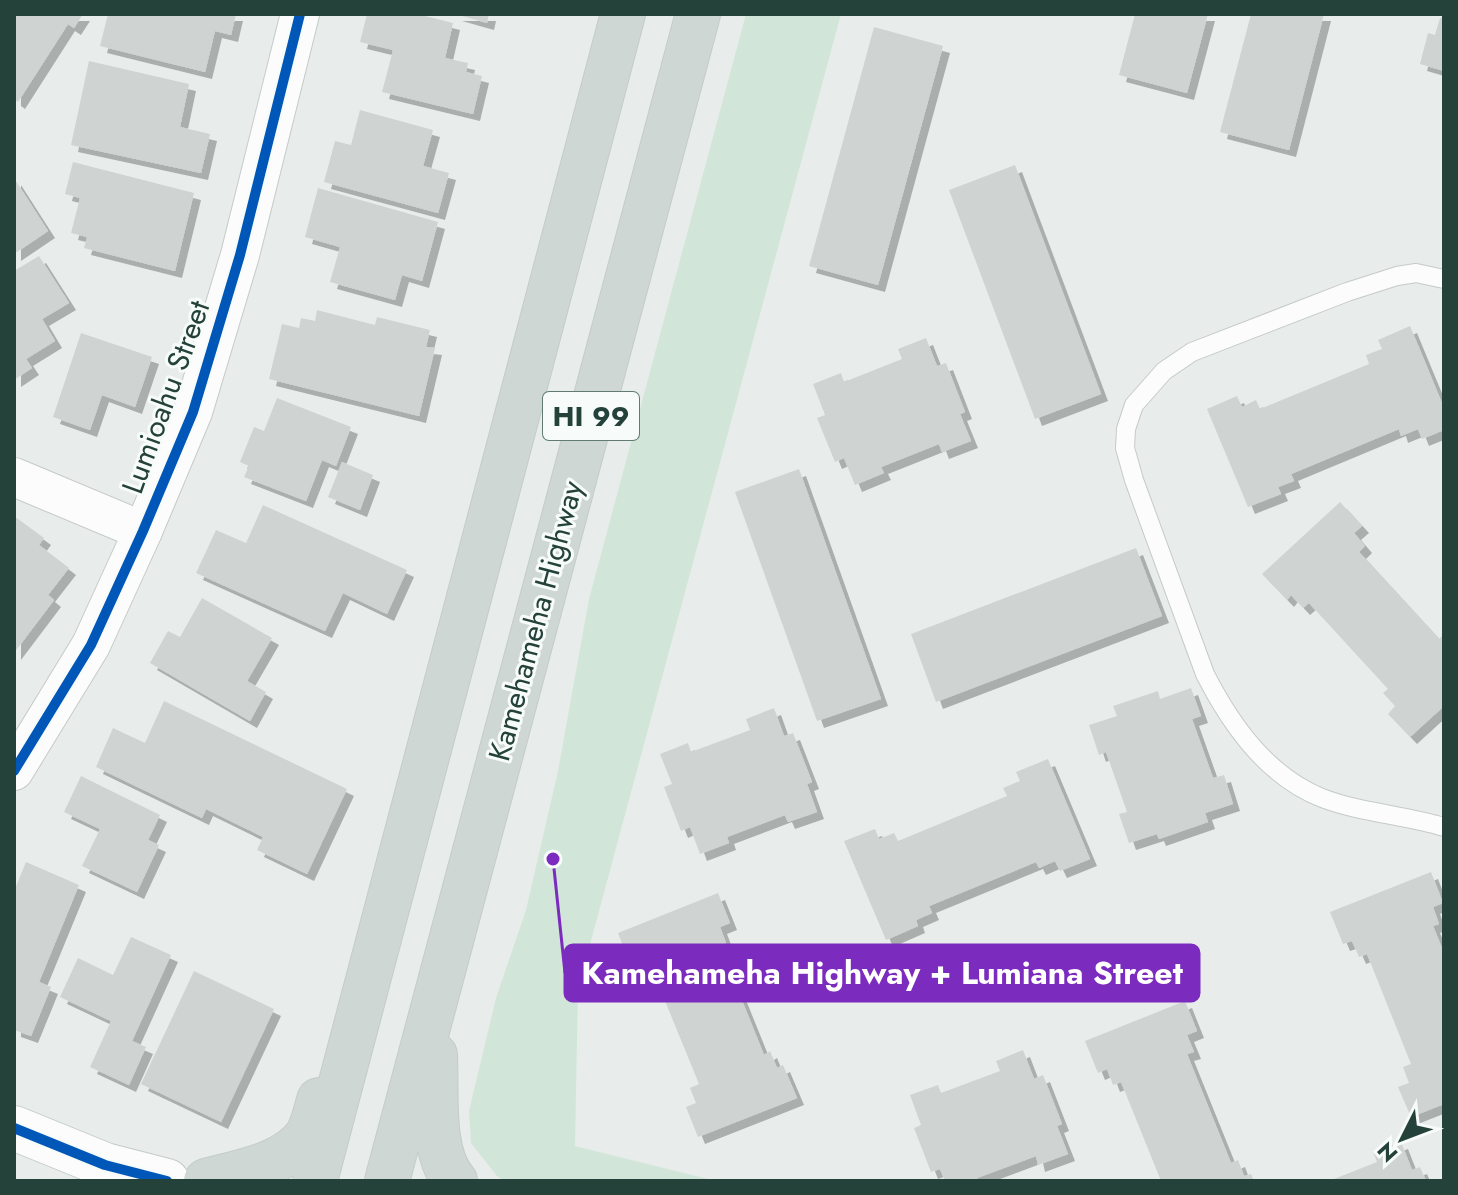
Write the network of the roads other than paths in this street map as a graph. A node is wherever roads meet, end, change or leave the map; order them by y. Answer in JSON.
{"nodes":[{"id":1,"x":300,"y":14,"type":"edge"},
{"id":2,"x":623,"y":14,"type":"edge"},
{"id":3,"x":698,"y":14,"type":"edge"},
{"id":4,"x":1444,"y":279,"type":"edge"},
{"id":5,"x":14,"y":477,"type":"edge"},
{"id":6,"x":143,"y":531,"type":"junction"},
{"id":7,"x":14,"y":771,"type":"edge"},
{"id":8,"x":1444,"y":827,"type":"edge"},
{"id":9,"x":432,"y":1014,"type":"junction"},
{"id":10,"x":357,"y":1023,"type":"junction"},
{"id":11,"x":14,"y":1128,"type":"edge"},
{"id":12,"x":167,"y":1181,"type":"edge"},
{"id":13,"x":206,"y":1181,"type":"edge"},
{"id":14,"x":315,"y":1181,"type":"edge"},
{"id":15,"x":387,"y":1181,"type":"edge"},
{"id":16,"x":455,"y":1181,"type":"edge"}],
"edges":[{"from":1,"to":6,"type":"street","name":"Lumioahu Street"},
{"from":2,"to":10,"type":"main road","number":"HI 99"},
{"from":3,"to":9,"type":"main road","name":"Kamehameha Highway","number":"HI 99"},
{"from":4,"to":8,"type":"lane"},
{"from":5,"to":6,"type":"street"},
{"from":6,"to":7,"type":"street","name":"Lumioahu Street"},
{"from":9,"to":15,"type":"main road","name":"Kamehameha Highway","number":"HI 99"},
{"from":9,"to":16,"type":"main road"},
{"from":10,"to":13,"type":"main road"},
{"from":10,"to":14,"type":"main road","number":"HI 99"},
{"from":11,"to":12,"type":"street"}]}
